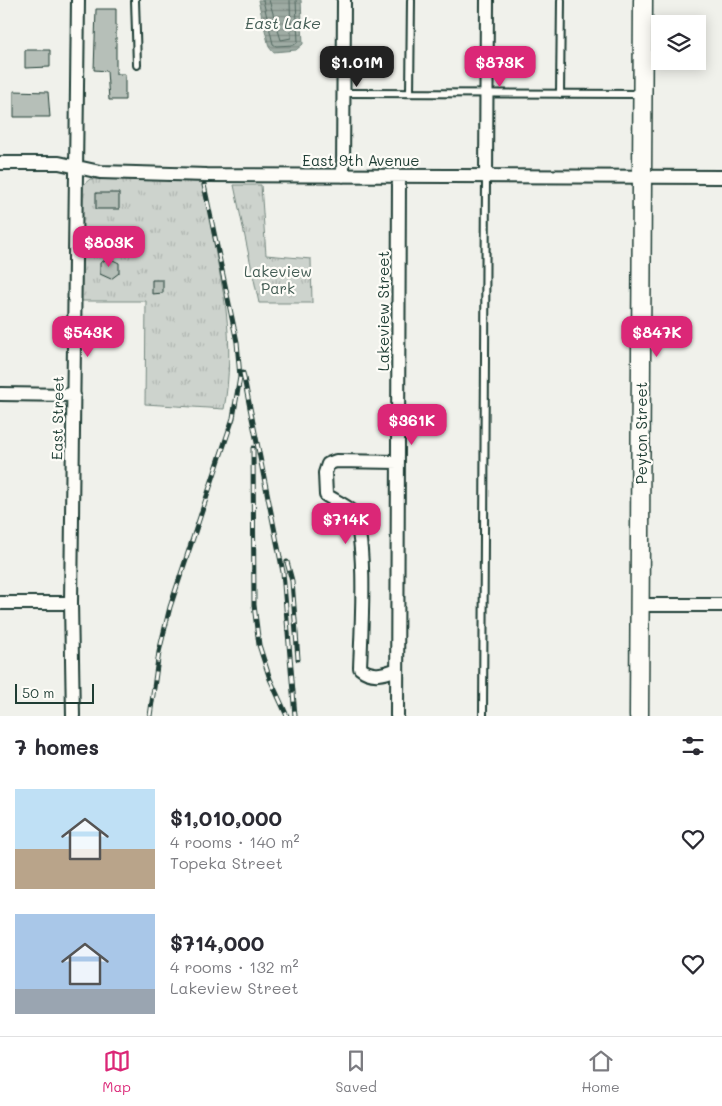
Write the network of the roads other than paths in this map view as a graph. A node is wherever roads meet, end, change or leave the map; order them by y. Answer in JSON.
{"nodes":[{"id":1,"x":78,"y":0,"type":"edge"},
{"id":2,"x":135,"y":0,"type":"edge"},
{"id":3,"x":344,"y":0,"type":"edge"},
{"id":4,"x":411,"y":0,"type":"edge"},
{"id":5,"x":487,"y":0,"type":"edge"},
{"id":6,"x":560,"y":0,"type":"edge"},
{"id":7,"x":643,"y":0,"type":"edge"},
{"id":8,"x":137,"y":65,"type":"dead end"},
{"id":9,"x":343,"y":93,"type":"junction"},
{"id":10,"x":410,"y":93,"type":"junction"},
{"id":11,"x":486,"y":93,"type":"junction"},
{"id":12,"x":560,"y":94,"type":"junction"},
{"id":13,"x":642,"y":94,"type":"junction"},
{"id":14,"x":0,"y":163,"type":"edge"},
{"id":15,"x":76,"y":168,"type":"junction"},
{"id":16,"x":343,"y":176,"type":"junction"},
{"id":17,"x":399,"y":176,"type":"junction"},
{"id":18,"x":486,"y":177,"type":"junction"},
{"id":19,"x":722,"y":177,"type":"edge"},
{"id":20,"x":642,"y":178,"type":"junction"},
{"id":21,"x":0,"y":394,"type":"edge"},
{"id":22,"x":74,"y":395,"type":"junction"},
{"id":23,"x":398,"y":462,"type":"junction"},
{"id":24,"x":0,"y":603,"type":"edge"},
{"id":25,"x":71,"y":603,"type":"junction"},
{"id":26,"x":640,"y":605,"type":"junction"},
{"id":27,"x":722,"y":605,"type":"edge"},
{"id":28,"x":397,"y":669,"type":"junction"},
{"id":29,"x":73,"y":716,"type":"edge"},
{"id":30,"x":397,"y":716,"type":"edge"},
{"id":31,"x":483,"y":716,"type":"edge"},
{"id":32,"x":639,"y":716,"type":"edge"}],
"edges":[{"from":1,"to":15,"type":"street","name":"East Street"},
{"from":2,"to":8,"type":"lane"},
{"from":3,"to":9,"type":"street"},
{"from":4,"to":10,"type":"lane"},
{"from":5,"to":11,"type":"street"},
{"from":6,"to":12,"type":"lane"},
{"from":7,"to":13,"type":"street","name":"Peyton Street"},
{"from":9,"to":10,"type":"lane"},
{"from":9,"to":16,"type":"street"},
{"from":10,"to":11,"type":"lane"},
{"from":11,"to":12,"type":"lane"},
{"from":11,"to":18,"type":"street"},
{"from":12,"to":13,"type":"lane"},
{"from":13,"to":20,"type":"street","name":"Peyton Street"},
{"from":14,"to":15,"type":"street","name":"East 9th Avenue"},
{"from":15,"to":16,"type":"street","name":"East 9th Avenue"},
{"from":15,"to":22,"type":"street","name":"East Street"},
{"from":16,"to":17,"type":"street","name":"East 9th Avenue"},
{"from":17,"to":18,"type":"street","name":"East 9th Avenue"},
{"from":17,"to":23,"type":"street","name":"Lakeview Street"},
{"from":18,"to":20,"type":"street","name":"East 9th Avenue"},
{"from":18,"to":31,"type":"lane"},
{"from":19,"to":20,"type":"street","name":"East 9th Avenue"},
{"from":20,"to":26,"type":"street","name":"Peyton Street"},
{"from":21,"to":22,"type":"street"},
{"from":22,"to":25,"type":"street","name":"East Street"},
{"from":23,"to":28,"type":"street","name":"Lakeview Street"},
{"from":23,"to":28,"type":"street"},
{"from":24,"to":25,"type":"street"},
{"from":25,"to":29,"type":"street","name":"East Street"},
{"from":26,"to":27,"type":"street"},
{"from":26,"to":32,"type":"street","name":"Peyton Street"},
{"from":28,"to":30,"type":"street","name":"Lakeview Street"}]}
